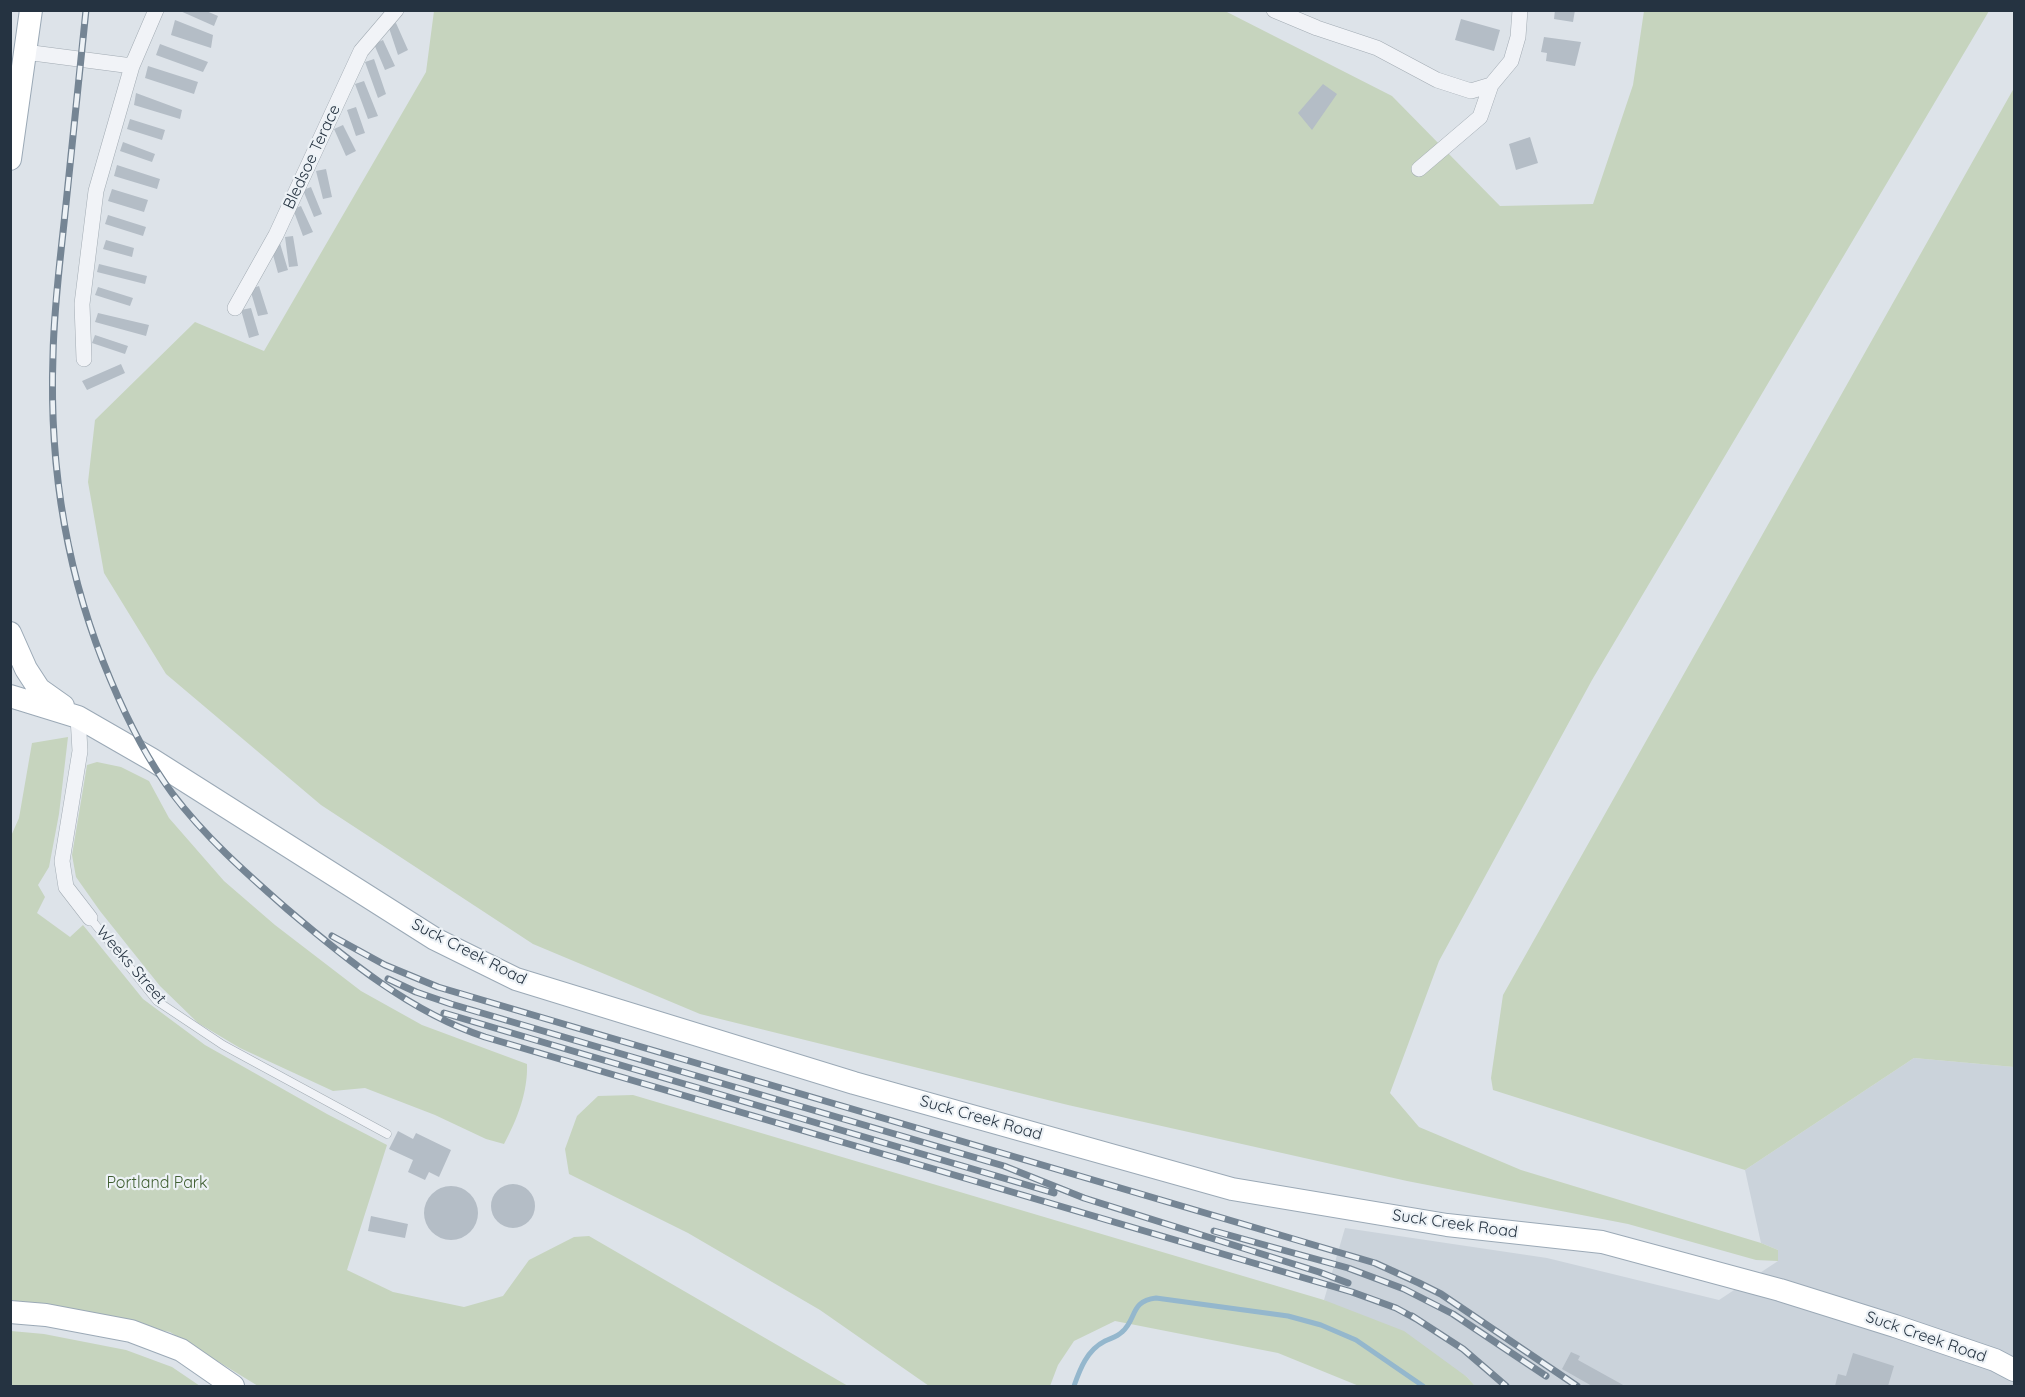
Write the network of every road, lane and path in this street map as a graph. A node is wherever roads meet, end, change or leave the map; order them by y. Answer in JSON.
{"nodes":[{"id":1,"x":156,"y":10,"type":"edge"},
{"id":2,"x":396,"y":10,"type":"edge"},
{"id":3,"x":1274,"y":10,"type":"edge"},
{"id":4,"x":1520,"y":10,"type":"edge"},
{"id":5,"x":30,"y":11,"type":"edge"},
{"id":6,"x":25,"y":52,"type":"junction"},
{"id":7,"x":132,"y":66,"type":"junction"},
{"id":8,"x":1491,"y":85,"type":"junction"},
{"id":9,"x":10,"y":159,"type":"edge"},
{"id":10,"x":1419,"y":169,"type":"dead end"},
{"id":11,"x":235,"y":308,"type":"dead end"},
{"id":12,"x":84,"y":359,"type":"dead end"},
{"id":13,"x":10,"y":633,"type":"edge"},
{"id":14,"x":10,"y":696,"type":"edge"},
{"id":15,"x":78,"y":717,"type":"junction"},
{"id":16,"x":90,"y":918,"type":"joint"},
{"id":17,"x":387,"y":1134,"type":"dead end"},
{"id":18,"x":10,"y":1312,"type":"edge"},
{"id":19,"x":2014,"y":1370,"type":"edge"},
{"id":20,"x":233,"y":1386,"type":"edge"}],
"edges":[{"from":1,"to":7,"type":"street"},
{"from":2,"to":11,"type":"street","name":"Bledsoe Terace"},
{"from":3,"to":8,"type":"street"},
{"from":4,"to":8,"type":"street"},
{"from":5,"to":6,"type":"main road"},
{"from":6,"to":7,"type":"street"},
{"from":6,"to":9,"type":"main road"},
{"from":7,"to":12,"type":"street"},
{"from":8,"to":10,"type":"street"},
{"from":13,"to":15,"type":"main road"},
{"from":14,"to":15,"type":"main road","name":"Suck Creek Road"},
{"from":15,"to":16,"type":"street","name":"Weeks Street"},
{"from":15,"to":19,"type":"main road","name":"Suck Creek Road"},
{"from":16,"to":17,"type":"lane","name":"Weeks Street"},
{"from":18,"to":20,"type":"main road"}]}
